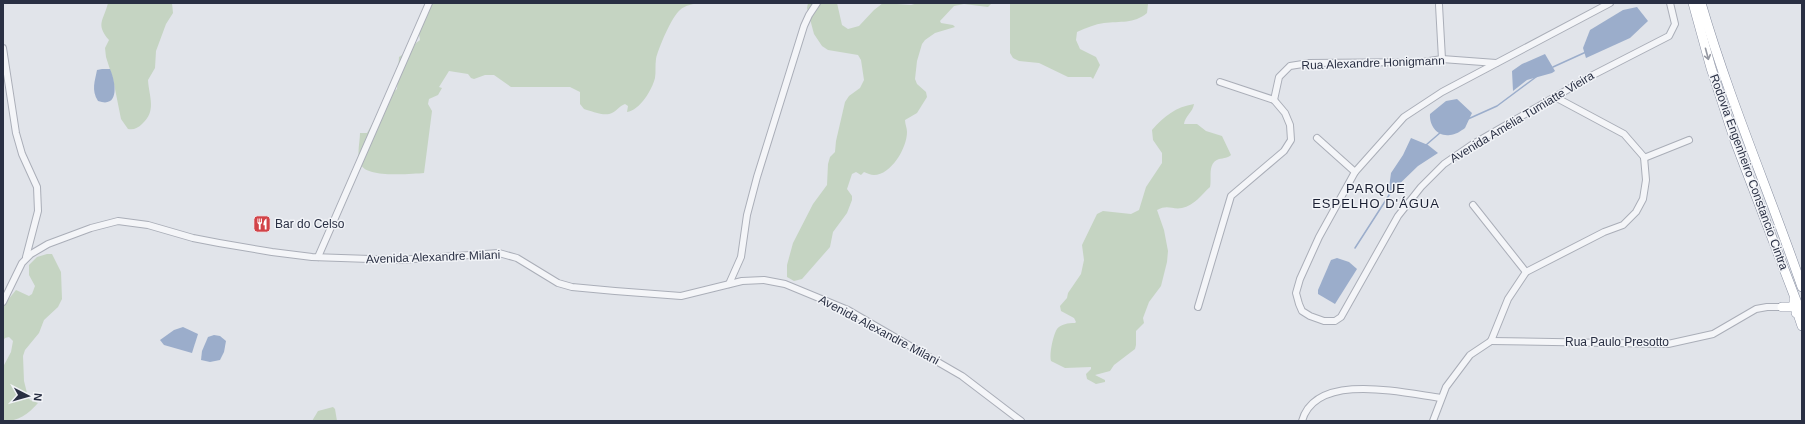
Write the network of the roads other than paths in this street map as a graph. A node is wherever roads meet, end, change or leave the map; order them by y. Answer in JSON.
{"nodes":[{"id":1,"x":429,"y":3,"type":"edge"},
{"id":2,"x":817,"y":3,"type":"edge"},
{"id":3,"x":1610,"y":3,"type":"edge"},
{"id":4,"x":1670,"y":3,"type":"edge"},
{"id":5,"x":1692,"y":3,"type":"edge"},
{"id":6,"x":1701,"y":3,"type":"edge"},
{"id":7,"x":1439,"y":5,"type":"dead end"},
{"id":8,"x":3,"y":48,"type":"edge"},
{"id":9,"x":1442,"y":59,"type":"junction"},
{"id":10,"x":1496,"y":63,"type":"junction"},
{"id":11,"x":1220,"y":82,"type":"dead end"},
{"id":12,"x":1555,"y":97,"type":"junction"},
{"id":13,"x":1274,"y":100,"type":"junction"},
{"id":14,"x":1317,"y":138,"type":"dead end"},
{"id":15,"x":1689,"y":140,"type":"dead end"},
{"id":16,"x":1644,"y":158,"type":"junction"},
{"id":17,"x":1355,"y":172,"type":"junction"},
{"id":18,"x":1473,"y":205,"type":"dead end"},
{"id":19,"x":318,"y":257,"type":"junction"},
{"id":20,"x":26,"y":258,"type":"junction"},
{"id":21,"x":1526,"y":272,"type":"junction"},
{"id":22,"x":1789,"y":280,"type":"junction"},
{"id":23,"x":1800,"y":280,"type":"edge"},
{"id":24,"x":729,"y":284,"type":"junction"},
{"id":25,"x":1802,"y":287,"type":"edge"},
{"id":26,"x":3,"y":302,"type":"edge"},
{"id":27,"x":1198,"y":307,"type":"dead end"},
{"id":28,"x":1782,"y":307,"type":"junction"},
{"id":29,"x":1802,"y":316,"type":"edge"},
{"id":30,"x":1802,"y":326,"type":"edge"},
{"id":31,"x":1491,"y":341,"type":"junction"},
{"id":32,"x":1441,"y":398,"type":"junction"},
{"id":33,"x":1021,"y":421,"type":"edge"},
{"id":34,"x":1302,"y":421,"type":"edge"},
{"id":35,"x":1433,"y":421,"type":"edge"}],
"edges":[{"from":1,"to":19,"type":"street"},
{"from":2,"to":24,"type":"street"},
{"from":3,"to":10,"type":"street","name":"Avenida Amélia Tumiatte Vieira"},
{"from":4,"to":12,"type":"street","name":"Avenida Amélia Tumiatte Vieira"},
{"from":5,"to":22,"type":"highway","name":"Rodovia Engenheiro Constancio Cintra","one_way":true},
{"from":6,"to":23,"type":"highway","name":"Rodovia Engenheiro Constancio Cintra"},
{"from":7,"to":9,"type":"street"},
{"from":8,"to":20,"type":"street"},
{"from":9,"to":10,"type":"street","name":"Rua Alexandre Honigmann"},
{"from":9,"to":13,"type":"street","name":"Rua Alexandre Honigmann"},
{"from":10,"to":17,"type":"street","name":"Avenida Amélia Tumiatte Vieira"},
{"from":11,"to":13,"type":"street"},
{"from":12,"to":16,"type":"street"},
{"from":12,"to":17,"type":"street","name":"Avenida Amélia Tumiatte Vieira"},
{"from":13,"to":27,"type":"street"},
{"from":14,"to":17,"type":"street"},
{"from":15,"to":16,"type":"street"},
{"from":16,"to":21,"type":"street"},
{"from":18,"to":21,"type":"street"},
{"from":19,"to":20,"type":"street","name":"Avenida Alexandre Milani"},
{"from":19,"to":24,"type":"street","name":"Avenida Alexandre Milani"},
{"from":20,"to":26,"type":"street","name":"Avenida Alexandre Milani"},
{"from":21,"to":31,"type":"street"},
{"from":22,"to":28,"type":"highway"},
{"from":22,"to":29,"type":"highway","name":"Rodovia Engenheiro Constancio Cintra"},
{"from":23,"to":25,"type":"highway","name":"Rodovia Engenheiro Constancio Cintra"},
{"from":24,"to":33,"type":"street","name":"Avenida Alexandre Milani"},
{"from":28,"to":30,"type":"highway"},
{"from":28,"to":31,"type":"street","name":"Rua Paulo Presotto"},
{"from":31,"to":32,"type":"street"},
{"from":32,"to":34,"type":"street"},
{"from":32,"to":35,"type":"street"}]}
